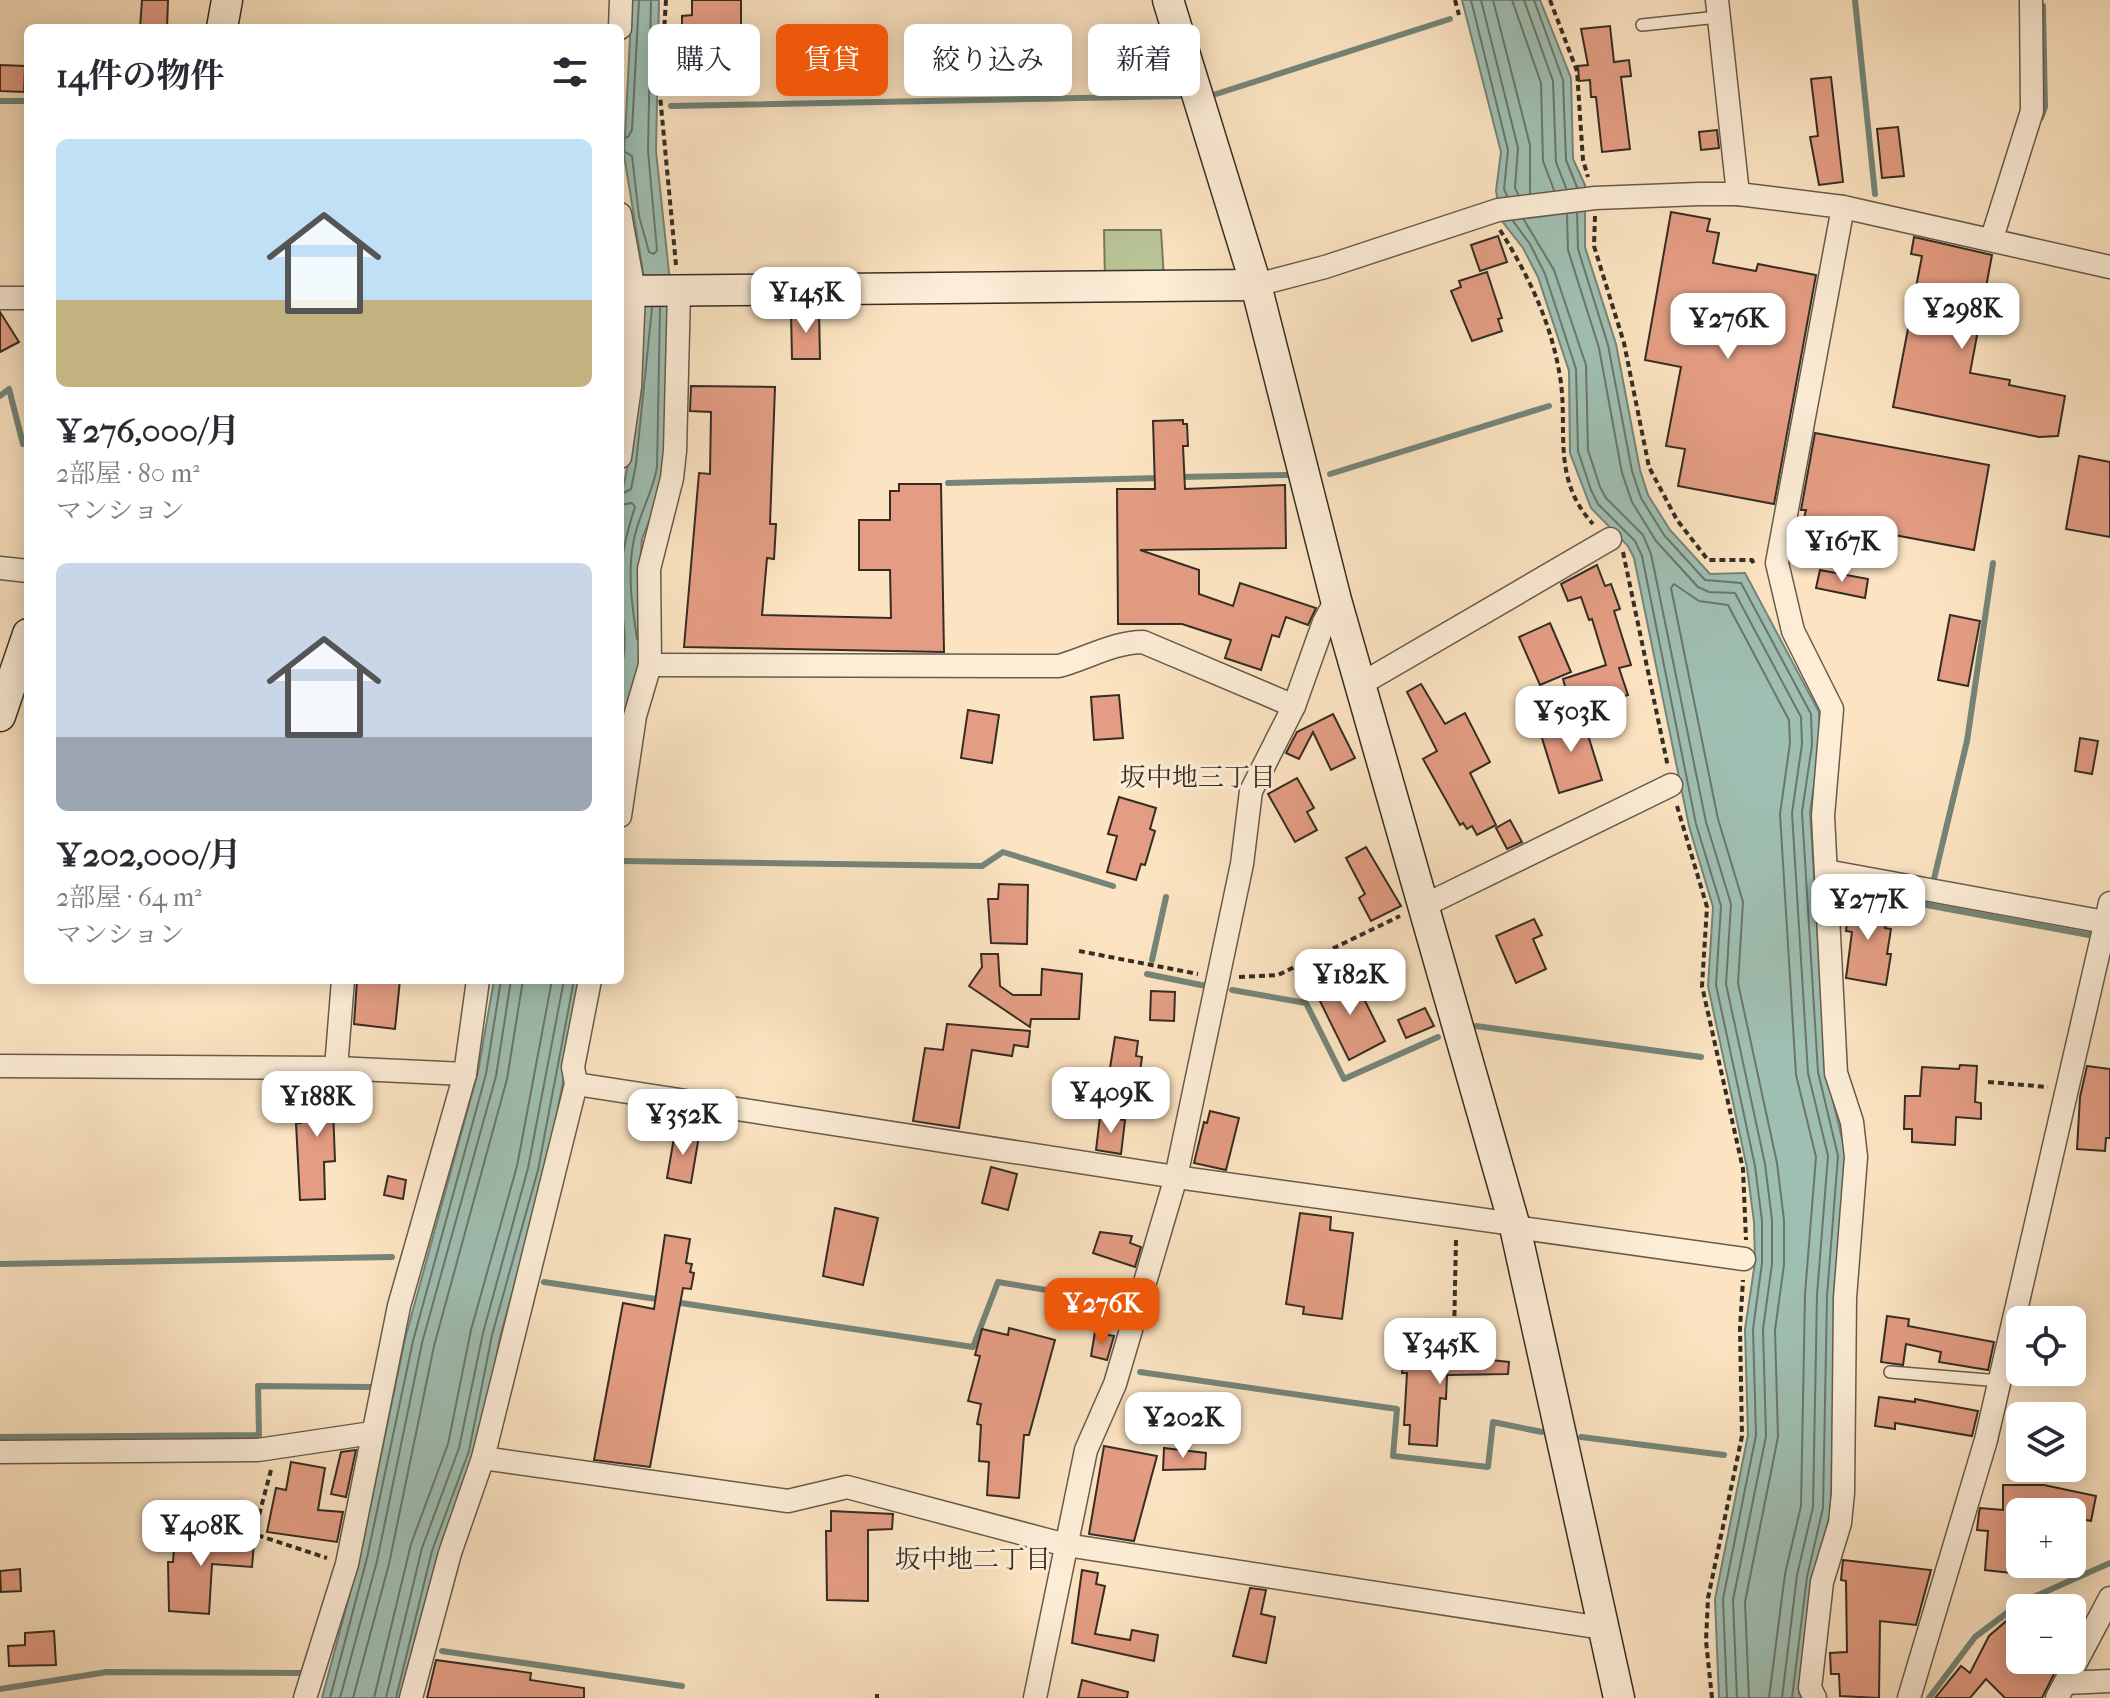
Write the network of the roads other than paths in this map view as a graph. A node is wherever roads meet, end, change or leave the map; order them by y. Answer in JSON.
{"nodes":[{"id":1,"x":227,"y":0,"type":"edge"},
{"id":2,"x":621,"y":0,"type":"edge"},
{"id":3,"x":1168,"y":0,"type":"edge"},
{"id":4,"x":2031,"y":0,"type":"edge"},
{"id":5,"x":1718,"y":8,"type":"edge"},
{"id":6,"x":223,"y":24,"type":"edge"},
{"id":7,"x":620,"y":24,"type":"edge"},
{"id":8,"x":1642,"y":25,"type":"dead end"},
{"id":9,"x":1738,"y":194,"type":"junction"},
{"id":10,"x":1843,"y":207,"type":"junction"},
{"id":11,"x":1992,"y":238,"type":"junction"},
{"id":12,"x":624,"y":242,"type":"edge"},
{"id":13,"x":2110,"y":267,"type":"edge"},
{"id":14,"x":1256,"y":285,"type":"junction"},
{"id":15,"x":631,"y":291,"type":"edge"},
{"id":16,"x":679,"y":291,"type":"junction"},
{"id":17,"x":0,"y":298,"type":"edge"},
{"id":18,"x":24,"y":298,"type":"edge"},
{"id":19,"x":624,"y":429,"type":"edge"},
{"id":20,"x":1610,"y":539,"type":"road end"},
{"id":21,"x":0,"y":568,"type":"edge"},
{"id":22,"x":24,"y":571,"type":"edge"},
{"id":23,"x":1336,"y":600,"type":"junction"},
{"id":24,"x":650,"y":665,"type":"junction"},
{"id":25,"x":21,"y":676,"type":"edge"},
{"id":26,"x":1361,"y":684,"type":"junction"},
{"id":27,"x":1294,"y":706,"type":"junction"},
{"id":28,"x":0,"y":716,"type":"edge"},
{"id":29,"x":1671,"y":785,"type":"road end"},
{"id":30,"x":624,"y":789,"type":"edge"},
{"id":31,"x":1826,"y":871,"type":"junction"},
{"id":32,"x":1421,"y":907,"type":"junction"},
{"id":33,"x":2109,"y":916,"type":"edge"},
{"id":34,"x":343,"y":984,"type":"edge"},
{"id":35,"x":477,"y":984,"type":"edge"},
{"id":36,"x":589,"y":984,"type":"edge"},
{"id":37,"x":0,"y":1066,"type":"edge"},
{"id":38,"x":336,"y":1068,"type":"junction"},
{"id":39,"x":465,"y":1074,"type":"junction"},
{"id":40,"x":576,"y":1084,"type":"junction"},
{"id":41,"x":1176,"y":1177,"type":"junction"},
{"id":42,"x":1514,"y":1225,"type":"junction"},
{"id":43,"x":1744,"y":1259,"type":"road end"},
{"id":44,"x":1890,"y":1372,"type":"dead end"},
{"id":45,"x":2000,"y":1381,"type":"junction"},
{"id":46,"x":372,"y":1433,"type":"junction"},
{"id":47,"x":0,"y":1452,"type":"edge"},
{"id":48,"x":483,"y":1458,"type":"junction"},
{"id":49,"x":1066,"y":1545,"type":"junction"},
{"id":50,"x":2110,"y":1598,"type":"edge"},
{"id":51,"x":1602,"y":1628,"type":"junction"},
{"id":52,"x":2110,"y":1681,"type":"edge"},
{"id":53,"x":2061,"y":1690,"type":"edge"},
{"id":54,"x":305,"y":1698,"type":"edge"},
{"id":55,"x":411,"y":1698,"type":"edge"},
{"id":56,"x":1035,"y":1698,"type":"edge"},
{"id":57,"x":1619,"y":1698,"type":"edge"},
{"id":58,"x":1815,"y":1698,"type":"edge"},
{"id":59,"x":1909,"y":1698,"type":"edge"}],
"edges":[{"from":1,"to":6,"type":"street"},
{"from":2,"to":7,"type":"street"},
{"from":3,"to":14,"type":"street"},
{"from":4,"to":11,"type":"street"},
{"from":5,"to":8,"type":"lane"},
{"from":5,"to":9,"type":"street"},
{"from":9,"to":10,"type":"street"},
{"from":9,"to":14,"type":"street"},
{"from":10,"to":11,"type":"street"},
{"from":10,"to":31,"type":"street"},
{"from":11,"to":13,"type":"street"},
{"from":12,"to":15,"type":"street"},
{"from":14,"to":16,"type":"street"},
{"from":14,"to":23,"type":"street"},
{"from":15,"to":16,"type":"street"},
{"from":15,"to":19,"type":"street"},
{"from":16,"to":24,"type":"street"},
{"from":17,"to":18,"type":"street"},
{"from":20,"to":26,"type":"street"},
{"from":21,"to":22,"type":"street"},
{"from":23,"to":26,"type":"street"},
{"from":23,"to":27,"type":"street"},
{"from":24,"to":27,"type":"street"},
{"from":24,"to":30,"type":"street"},
{"from":25,"to":28,"type":"street"},
{"from":26,"to":32,"type":"street"},
{"from":27,"to":41,"type":"street"},
{"from":29,"to":32,"type":"street"},
{"from":31,"to":33,"type":"street"},
{"from":31,"to":58,"type":"street"},
{"from":32,"to":42,"type":"street"},
{"from":33,"to":45,"type":"street"},
{"from":34,"to":38,"type":"street"},
{"from":35,"to":39,"type":"street"},
{"from":36,"to":40,"type":"street"},
{"from":37,"to":38,"type":"street"},
{"from":38,"to":39,"type":"street"},
{"from":39,"to":46,"type":"street"},
{"from":40,"to":41,"type":"street"},
{"from":40,"to":48,"type":"street"},
{"from":41,"to":42,"type":"street"},
{"from":41,"to":49,"type":"street"},
{"from":42,"to":43,"type":"street"},
{"from":42,"to":51,"type":"street"},
{"from":44,"to":45,"type":"lane"},
{"from":45,"to":59,"type":"street"},
{"from":46,"to":47,"type":"street"},
{"from":46,"to":54,"type":"street"},
{"from":48,"to":49,"type":"street"},
{"from":48,"to":55,"type":"street"},
{"from":49,"to":51,"type":"street"},
{"from":49,"to":56,"type":"street"},
{"from":50,"to":53,"type":"street"},
{"from":51,"to":57,"type":"street"},
{"from":52,"to":53,"type":"street"}]}
